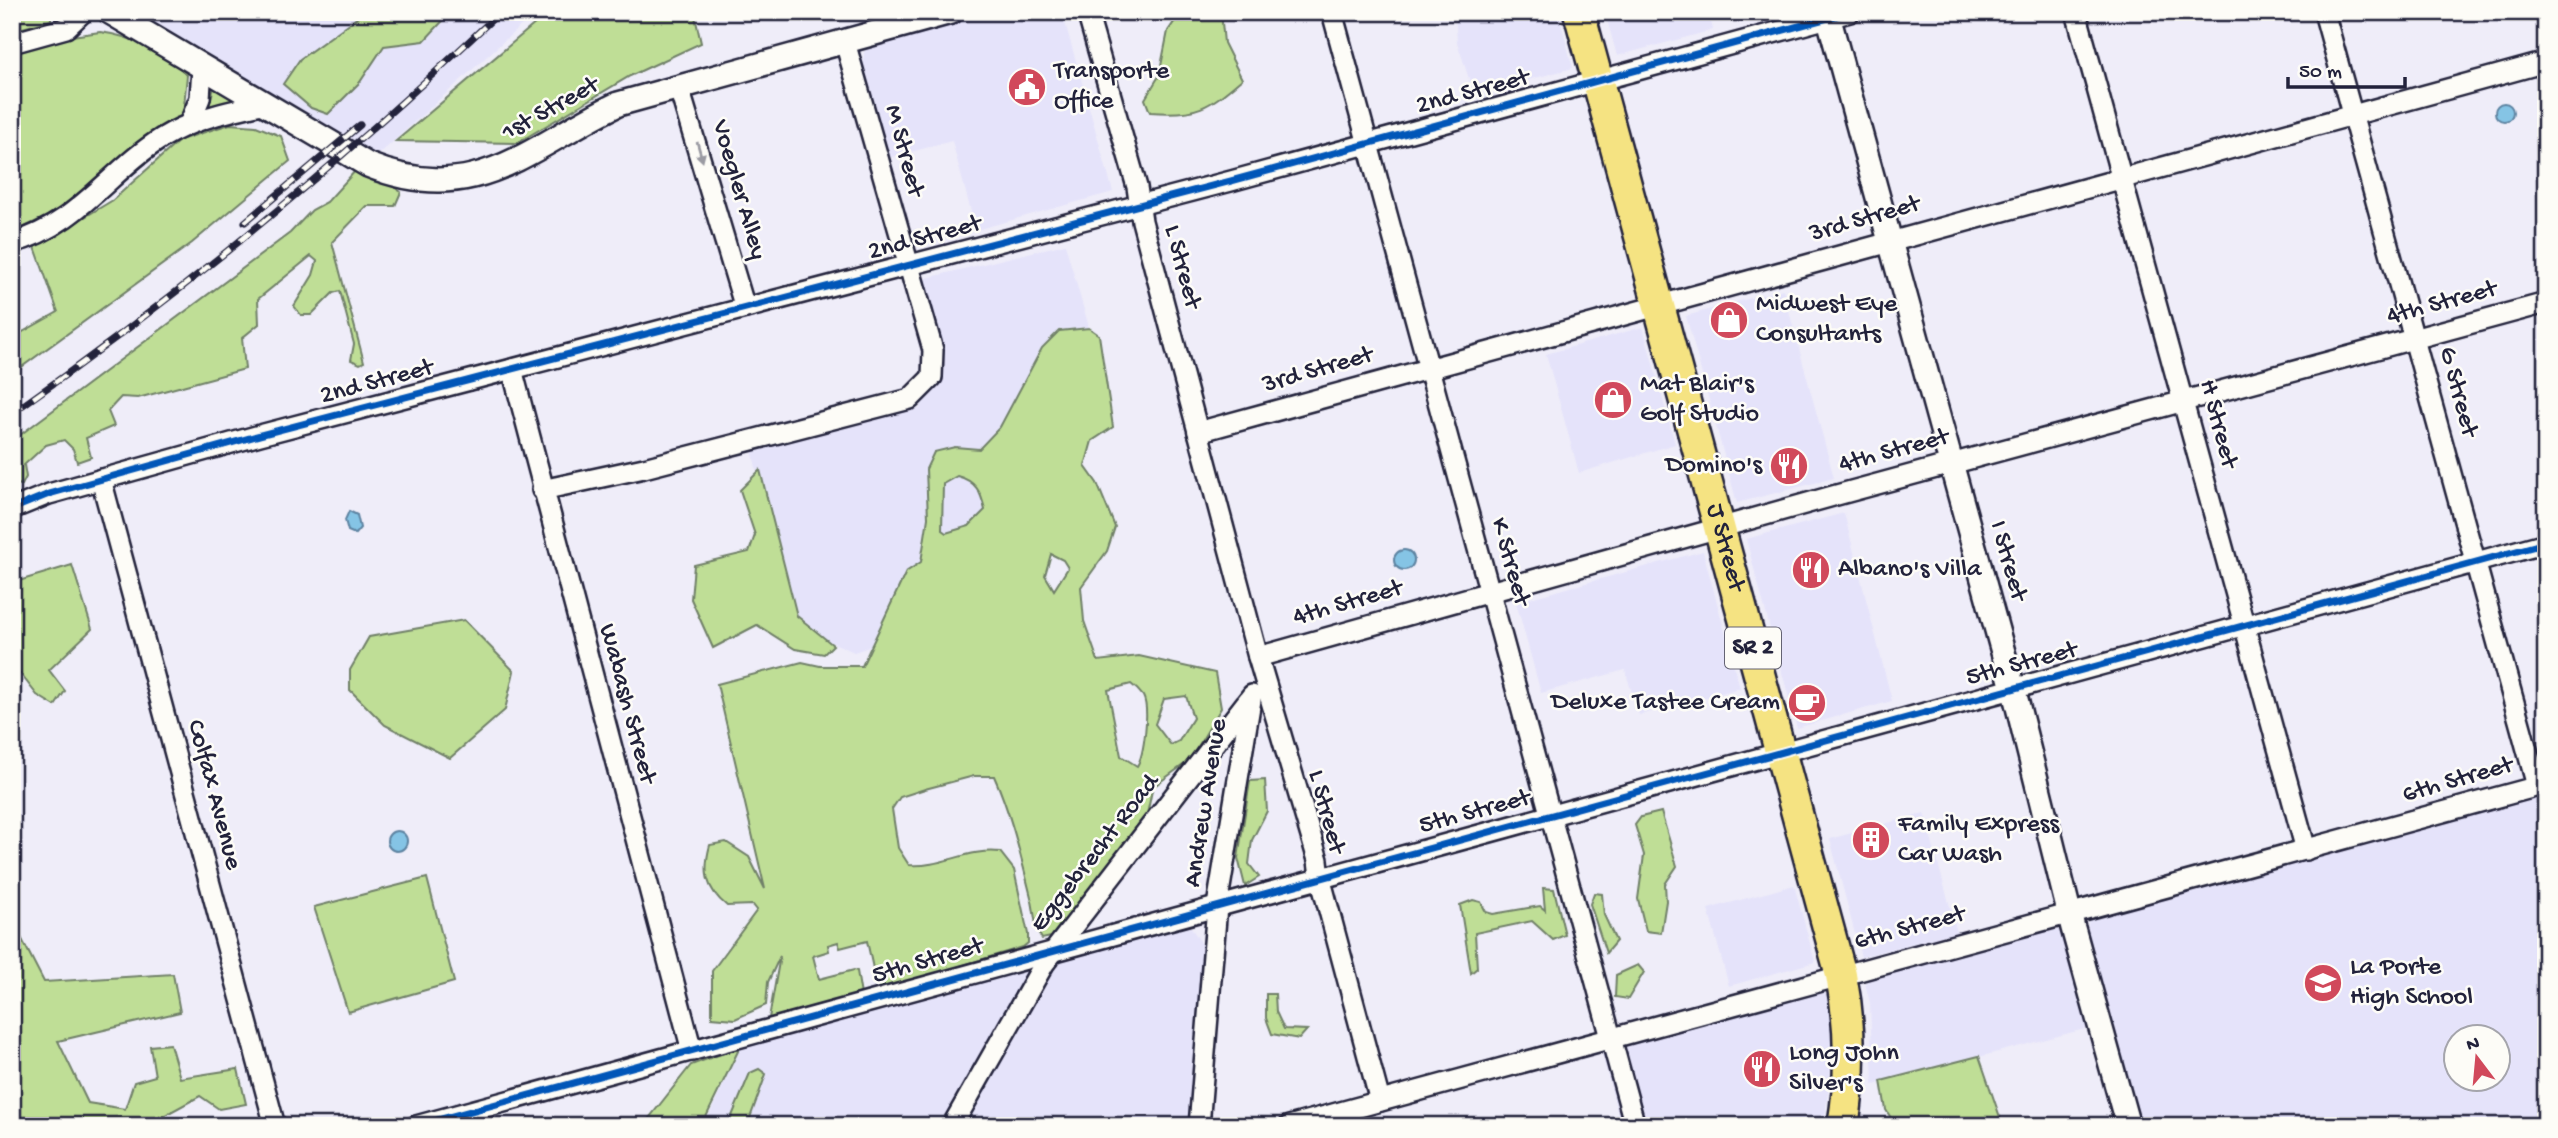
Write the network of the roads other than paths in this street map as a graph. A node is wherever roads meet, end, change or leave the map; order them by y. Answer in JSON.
{"nodes":[{"id":1,"x":83,"y":12,"type":"edge"},
{"id":2,"x":110,"y":12,"type":"edge"},
{"id":3,"x":951,"y":12,"type":"edge"},
{"id":4,"x":1087,"y":12,"type":"edge"},
{"id":5,"x":1332,"y":12,"type":"edge"},
{"id":6,"x":1579,"y":12,"type":"edge"},
{"id":7,"x":2076,"y":12,"type":"edge"},
{"id":8,"x":2324,"y":12,"type":"edge"},
{"id":9,"x":1835,"y":14,"type":"edge"},
{"id":10,"x":845,"y":41,"type":"junction"},
{"id":11,"x":12,"y":43,"type":"edge"},
{"id":12,"x":2546,"y":62,"type":"edge"},
{"id":13,"x":202,"y":67,"type":"junction"},
{"id":14,"x":1598,"y":80,"type":"junction"},
{"id":15,"x":679,"y":88,"type":"junction"},
{"id":16,"x":265,"y":103,"type":"junction"},
{"id":17,"x":2353,"y":113,"type":"junction"},
{"id":18,"x":190,"y":122,"type":"junction"},
{"id":19,"x":1368,"y":143,"type":"junction"},
{"id":20,"x":2123,"y":176,"type":"junction"},
{"id":21,"x":1139,"y":205,"type":"junction"},
{"id":22,"x":1889,"y":241,"type":"junction"},
{"id":23,"x":12,"y":243,"type":"edge"},
{"id":24,"x":907,"y":266,"type":"junction"},
{"id":25,"x":2546,"y":303,"type":"edge"},
{"id":26,"x":1660,"y":304,"type":"junction"},
{"id":27,"x":745,"y":308,"type":"junction"},
{"id":28,"x":2415,"y":338,"type":"junction"},
{"id":29,"x":1427,"y":367,"type":"junction"},
{"id":30,"x":512,"y":369,"type":"junction"},
{"id":31,"x":2184,"y":401,"type":"junction"},
{"id":32,"x":1198,"y":432,"type":"junction"},
{"id":33,"x":1951,"y":464,"type":"junction"},
{"id":34,"x":101,"y":479,"type":"junction"},
{"id":35,"x":542,"y":490,"type":"junction"},
{"id":36,"x":12,"y":509,"type":"edge"},
{"id":37,"x":1720,"y":527,"type":"junction"},
{"id":38,"x":2546,"y":543,"type":"edge"},
{"id":39,"x":2476,"y":562,"type":"junction"},
{"id":40,"x":1489,"y":591,"type":"junction"},
{"id":41,"x":2245,"y":626,"type":"junction"},
{"id":42,"x":1258,"y":657,"type":"junction"},
{"id":43,"x":2013,"y":689,"type":"junction"},
{"id":44,"x":1252,"y":695,"type":"junction"},
{"id":45,"x":1782,"y":751,"type":"junction"},
{"id":46,"x":2541,"y":785,"type":"edge"},
{"id":47,"x":1552,"y":814,"type":"junction"},
{"id":48,"x":2305,"y":850,"type":"junction"},
{"id":49,"x":1320,"y":877,"type":"junction"},
{"id":50,"x":1217,"y":906,"type":"junction"},
{"id":51,"x":2070,"y":912,"type":"junction"},
{"id":52,"x":1056,"y":948,"type":"junction"},
{"id":53,"x":1841,"y":975,"type":"junction"},
{"id":54,"x":1611,"y":1038,"type":"junction"},
{"id":55,"x":692,"y":1051,"type":"junction"},
{"id":56,"x":1380,"y":1101,"type":"junction"},
{"id":57,"x":275,"y":1126,"type":"edge"},
{"id":58,"x":416,"y":1126,"type":"edge"},
{"id":59,"x":952,"y":1126,"type":"edge"},
{"id":60,"x":1199,"y":1126,"type":"edge"},
{"id":61,"x":1289,"y":1126,"type":"edge"},
{"id":62,"x":1635,"y":1126,"type":"edge"},
{"id":63,"x":1843,"y":1126,"type":"edge"},
{"id":64,"x":2127,"y":1126,"type":"edge"}],
"edges":[{"from":1,"to":11,"type":"street"},
{"from":2,"to":13,"type":"street","name":"1st Street"},
{"from":3,"to":10,"type":"street","name":"1st Street"},
{"from":4,"to":21,"type":"street","name":"L Street"},
{"from":5,"to":19,"type":"street","name":"K Street"},
{"from":6,"to":14,"type":"main road","name":"J Street","number":"SR 2"},
{"from":7,"to":20,"type":"street","name":"H Street"},
{"from":8,"to":17,"type":"street","name":"G Street"},
{"from":9,"to":14,"type":"street","name":"2nd Street"},
{"from":9,"to":22,"type":"street","name":"I Street"},
{"from":10,"to":15,"type":"street","name":"1st Street"},
{"from":10,"to":24,"type":"street","name":"M Street"},
{"from":12,"to":17,"type":"street","name":"3rd Street"},
{"from":13,"to":16,"type":"street","name":"1st Street"},
{"from":13,"to":18,"type":"street"},
{"from":14,"to":19,"type":"street","name":"2nd Street"},
{"from":14,"to":26,"type":"main road","name":"J Street","number":"SR 2"},
{"from":15,"to":16,"type":"street","name":"1st Street"},
{"from":15,"to":27,"type":"street","name":"Voegler Alley","one_way":true},
{"from":16,"to":18,"type":"street"},
{"from":17,"to":20,"type":"street","name":"3rd Street"},
{"from":17,"to":28,"type":"street","name":"G Street"},
{"from":18,"to":23,"type":"street"},
{"from":19,"to":21,"type":"street","name":"2nd Street"},
{"from":19,"to":29,"type":"street","name":"K Street"},
{"from":20,"to":22,"type":"street","name":"3rd Street"},
{"from":20,"to":31,"type":"street","name":"H Street"},
{"from":21,"to":24,"type":"street","name":"2nd Street"},
{"from":21,"to":32,"type":"street","name":"L Street"},
{"from":22,"to":26,"type":"street","name":"3rd Street"},
{"from":22,"to":33,"type":"street","name":"I Street"},
{"from":24,"to":27,"type":"street","name":"2nd Street"},
{"from":24,"to":35,"type":"street","name":"M Street"},
{"from":25,"to":28,"type":"street","name":"4th Street"},
{"from":26,"to":29,"type":"street","name":"3rd Street"},
{"from":26,"to":37,"type":"main road","name":"J Street","number":"SR 2"},
{"from":27,"to":30,"type":"street","name":"2nd Street"},
{"from":28,"to":31,"type":"street","name":"4th Street"},
{"from":28,"to":39,"type":"street","name":"G Street"},
{"from":29,"to":32,"type":"street","name":"3rd Street"},
{"from":29,"to":40,"type":"street","name":"K Street"},
{"from":30,"to":34,"type":"street","name":"2nd Street"},
{"from":30,"to":35,"type":"street","name":"Wabash Street"},
{"from":31,"to":33,"type":"street","name":"4th Street"},
{"from":31,"to":41,"type":"street","name":"H Street"},
{"from":32,"to":42,"type":"street","name":"L Street"},
{"from":33,"to":37,"type":"street","name":"4th Street"},
{"from":33,"to":43,"type":"street","name":"I Street"},
{"from":34,"to":36,"type":"street","name":"2nd Street"},
{"from":34,"to":57,"type":"street","name":"Colfax Avenue"},
{"from":35,"to":55,"type":"street","name":"Wabash Street"},
{"from":37,"to":40,"type":"street","name":"4th Street"},
{"from":37,"to":45,"type":"main road","name":"J Street","number":"SR 2"},
{"from":38,"to":39,"type":"street","name":"5th Street"},
{"from":39,"to":41,"type":"street","name":"5th Street"},
{"from":39,"to":46,"type":"street","name":"G Street"},
{"from":40,"to":42,"type":"street","name":"4th Street"},
{"from":40,"to":47,"type":"street","name":"K Street"},
{"from":41,"to":43,"type":"street","name":"5th Street"},
{"from":41,"to":48,"type":"street","name":"H Street"},
{"from":42,"to":44,"type":"street","name":"Andrew Avenue"},
{"from":42,"to":49,"type":"street","name":"L Street"},
{"from":43,"to":45,"type":"street","name":"5th Street"},
{"from":43,"to":51,"type":"street","name":"I Street"},
{"from":44,"to":50,"type":"street","name":"Andrew Avenue"},
{"from":44,"to":52,"type":"street","name":"Eggebrecht Road"},
{"from":45,"to":47,"type":"street","name":"5th Street"},
{"from":45,"to":53,"type":"main road","name":"J Street","number":"SR 2"},
{"from":46,"to":48,"type":"street","name":"6th Street"},
{"from":47,"to":49,"type":"street","name":"5th Street"},
{"from":47,"to":54,"type":"street","name":"K Street"},
{"from":48,"to":51,"type":"street","name":"6th Street"},
{"from":49,"to":50,"type":"street","name":"5th Street"},
{"from":49,"to":56,"type":"street","name":"L Street"},
{"from":50,"to":52,"type":"street","name":"5th Street"},
{"from":50,"to":60,"type":"street","name":"Andrew Avenue"},
{"from":51,"to":53,"type":"street","name":"6th Street"},
{"from":51,"to":64,"type":"street","name":"I Street"},
{"from":52,"to":55,"type":"street","name":"5th Street"},
{"from":52,"to":59,"type":"street","name":"Eggebrecht Road"},
{"from":53,"to":54,"type":"street","name":"6th Street"},
{"from":53,"to":63,"type":"main road","name":"J Street","number":"SR 2"},
{"from":54,"to":56,"type":"street","name":"6th Street"},
{"from":54,"to":62,"type":"street","name":"K Street"},
{"from":55,"to":58,"type":"street","name":"5th Street"},
{"from":56,"to":61,"type":"street","name":"6th Street"}]}
